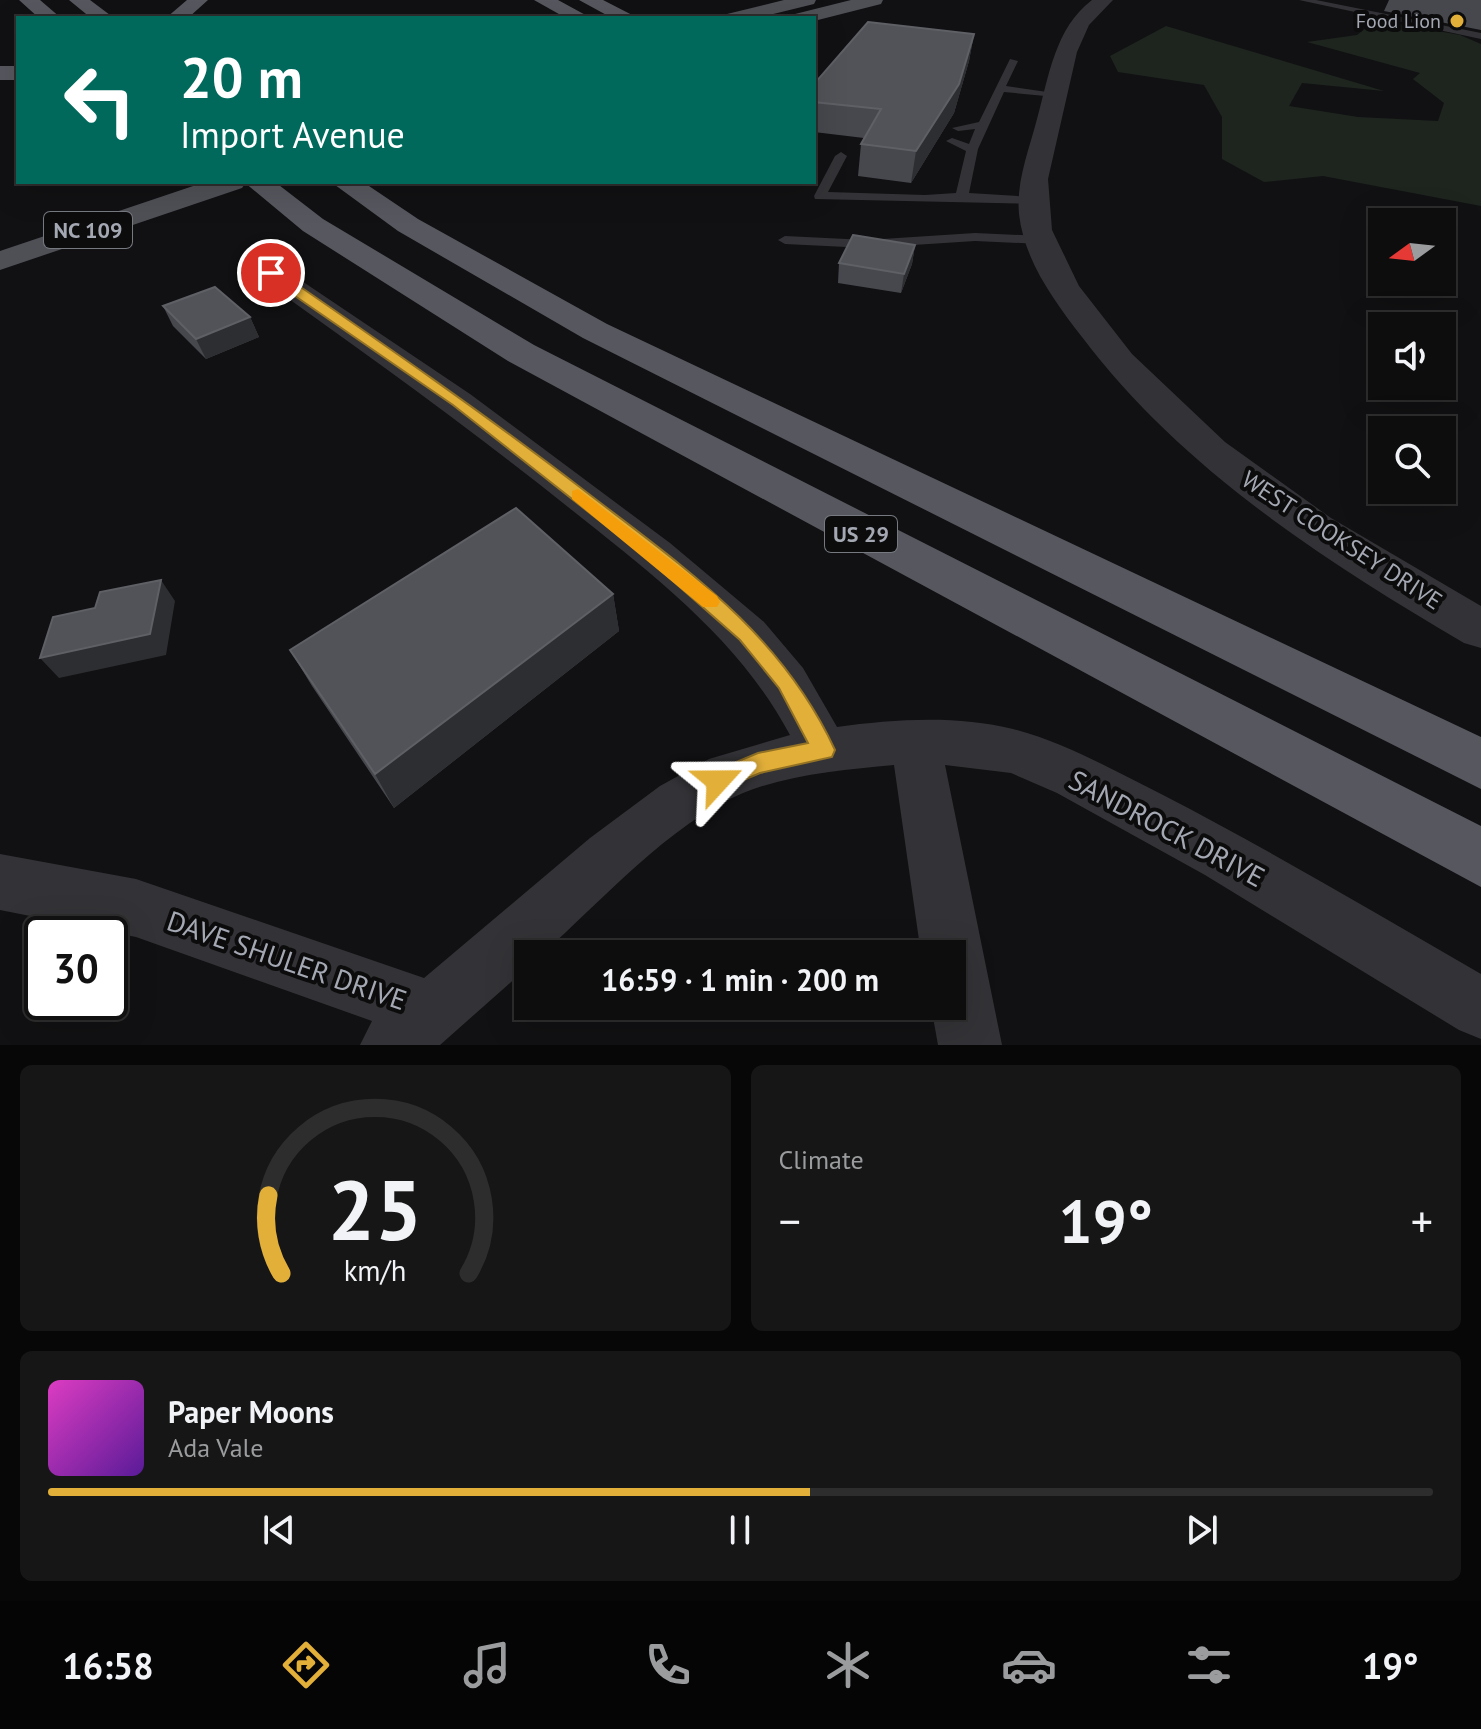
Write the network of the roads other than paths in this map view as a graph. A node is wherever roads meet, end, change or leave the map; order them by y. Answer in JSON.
{"nodes":[{"id":1,"x":28,"y":0,"type":"edge"},
{"id":2,"x":78,"y":0,"type":"edge"},
{"id":3,"x":199,"y":0,"type":"edge"},
{"id":4,"x":543,"y":0,"type":"edge"},
{"id":5,"x":588,"y":0,"type":"edge"},
{"id":6,"x":807,"y":0,"type":"edge"},
{"id":7,"x":874,"y":0,"type":"edge"},
{"id":8,"x":1104,"y":0,"type":"edge"},
{"id":9,"x":1303,"y":0,"type":"edge"},
{"id":10,"x":1350,"y":0,"type":"edge"},
{"id":11,"x":1339,"y":7,"type":"junction"},
{"id":12,"x":48,"y":16,"type":"edge"},
{"id":13,"x":101,"y":16,"type":"edge"},
{"id":14,"x":179,"y":16,"type":"edge"},
{"id":15,"x":577,"y":16,"type":"edge"},
{"id":16,"x":624,"y":16,"type":"edge"},
{"id":17,"x":742,"y":16,"type":"edge"},
{"id":18,"x":810,"y":16,"type":"edge"},
{"id":19,"x":1481,"y":36,"type":"edge"},
{"id":20,"x":1013,"y":61,"type":"dead end"},
{"id":21,"x":1000,"y":88,"type":"junction"},
{"id":22,"x":1056,"y":94,"type":"junction"},
{"id":23,"x":981,"y":125,"type":"junction"},
{"id":24,"x":958,"y":128,"type":"dead end"},
{"id":25,"x":952,"y":141,"type":"dead end"},
{"id":26,"x":972,"y":149,"type":"junction"},
{"id":27,"x":841,"y":156,"type":"dead end"},
{"id":28,"x":216,"y":184,"type":"edge"},
{"id":29,"x":261,"y":184,"type":"edge"},
{"id":30,"x":348,"y":184,"type":"edge"},
{"id":31,"x":170,"y":190,"type":"edge"},
{"id":32,"x":962,"y":196,"type":"junction"},
{"id":33,"x":1037,"y":221,"type":"junction"},
{"id":34,"x":0,"y":235,"type":"edge"},
{"id":35,"x":785,"y":240,"type":"dead end"},
{"id":36,"x":0,"y":261,"type":"edge"},
{"id":37,"x":271,"y":273,"type":"dead end"},
{"id":38,"x":1481,"y":629,"type":"edge"},
{"id":39,"x":916,"y":744,"type":"junction"},
{"id":40,"x":824,"y":750,"type":"junction"},
{"id":41,"x":1481,"y":764,"type":"edge"},
{"id":42,"x":1481,"y":858,"type":"edge"},
{"id":43,"x":0,"y":882,"type":"edge"},
{"id":44,"x":949,"y":940,"type":"edge"},
{"id":45,"x":1481,"y":1008,"type":"edge"},
{"id":46,"x":965,"y":1020,"type":"edge"},
{"id":47,"x":412,"y":1028,"type":"edge"},
{"id":48,"x":970,"y":1045,"type":"edge"}],
"edges":[{"from":1,"to":12,"type":"highway"},
{"from":2,"to":13,"type":"highway"},
{"from":3,"to":14,"type":"highway"},
{"from":4,"to":15,"type":"highway"},
{"from":5,"to":16,"type":"highway"},
{"from":6,"to":17,"type":"main road"},
{"from":7,"to":18,"type":"main road"},
{"from":8,"to":22,"type":"street"},
{"from":9,"to":11,"type":"lane"},
{"from":10,"to":11,"type":"lane"},
{"from":11,"to":19,"type":"lane"},
{"from":20,"to":21,"type":"lane"},
{"from":21,"to":22,"type":"lane"},
{"from":21,"to":23,"type":"lane"},
{"from":22,"to":33,"type":"street"},
{"from":23,"to":24,"type":"lane"},
{"from":23,"to":26,"type":"lane"},
{"from":25,"to":26,"type":"lane"},
{"from":26,"to":32,"type":"lane"},
{"from":27,"to":32,"type":"lane"},
{"from":28,"to":31,"type":"main road","number":"NC 109"},
{"from":29,"to":42,"type":"highway","number":"US 29"},
{"from":30,"to":41,"type":"highway","number":"US 29"},
{"from":31,"to":34,"type":"main road","number":"NC 109"},
{"from":31,"to":36,"type":"main road","number":"NC 109"},
{"from":32,"to":33,"type":"lane"},
{"from":33,"to":35,"type":"lane"},
{"from":33,"to":38,"type":"street","name":"WEST COOKSEY DRIVE"},
{"from":37,"to":40,"type":"street"},
{"from":39,"to":40,"type":"street","name":"SANDROCK DRIVE"},
{"from":39,"to":44,"type":"street"},
{"from":39,"to":45,"type":"street","name":"SANDROCK DRIVE"},
{"from":40,"to":47,"type":"street","name":"SANDROCK DRIVE"},
{"from":43,"to":47,"type":"street","name":"DAVE SHULER DRIVE"},
{"from":46,"to":48,"type":"street"}]}
